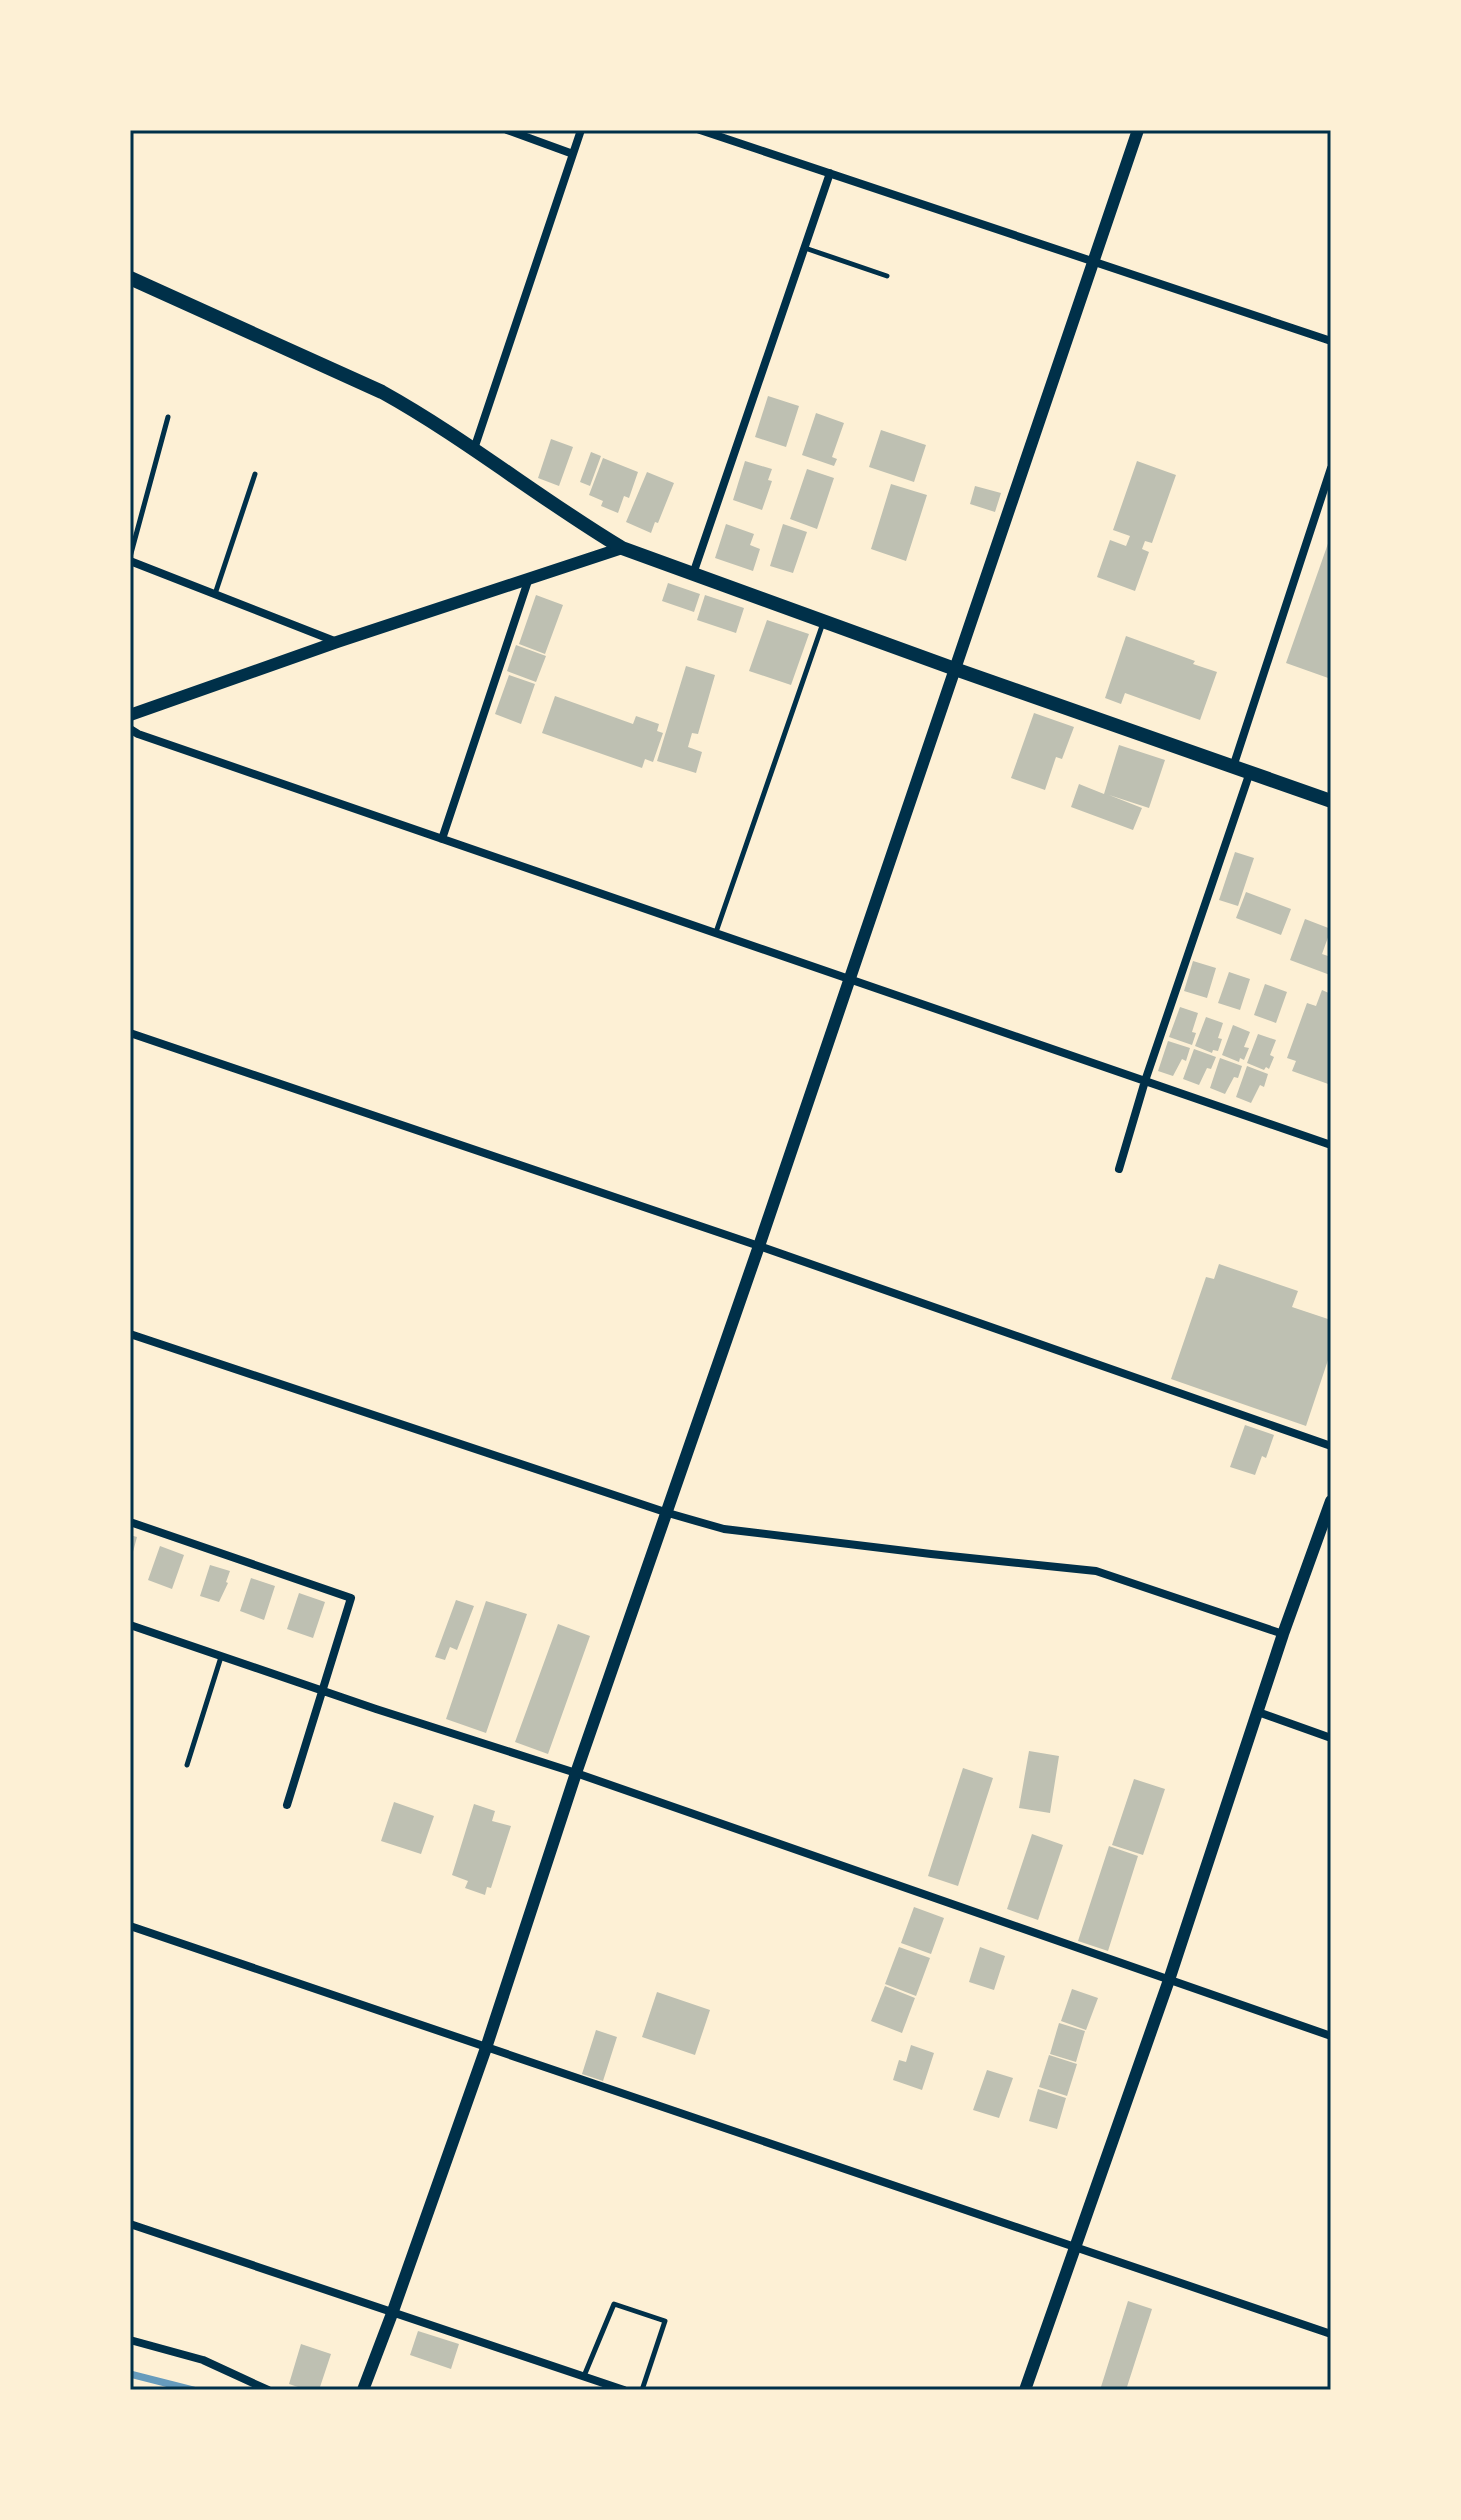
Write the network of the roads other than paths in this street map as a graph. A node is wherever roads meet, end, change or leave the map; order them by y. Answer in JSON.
{"nodes":[{"id":1,"x":507,"y":130,"type":"edge"},
{"id":2,"x":581,"y":130,"type":"edge"},
{"id":3,"x":700,"y":130,"type":"edge"},
{"id":4,"x":1138,"y":130,"type":"edge"},
{"id":5,"x":573,"y":154,"type":"junction"},
{"id":6,"x":830,"y":173,"type":"junction"},
{"id":7,"x":805,"y":248,"type":"junction"},
{"id":8,"x":1093,"y":262,"type":"junction"},
{"id":9,"x":887,"y":276,"type":"dead end"},
{"id":10,"x":130,"y":278,"type":"edge"},
{"id":11,"x":1331,"y":341,"type":"edge"},
{"id":12,"x":168,"y":417,"type":"dead end"},
{"id":13,"x":474,"y":449,"type":"junction"},
{"id":14,"x":1331,"y":468,"type":"edge"},
{"id":15,"x":255,"y":474,"type":"dead end"},
{"id":16,"x":622,"y":548,"type":"junction"},
{"id":17,"x":130,"y":559,"type":"edge"},
{"id":18,"x":693,"y":574,"type":"junction"},
{"id":19,"x":528,"y":581,"type":"junction"},
{"id":20,"x":215,"y":594,"type":"junction"},
{"id":21,"x":823,"y":621,"type":"junction"},
{"id":22,"x":337,"y":642,"type":"junction"},
{"id":23,"x":955,"y":669,"type":"junction"},
{"id":24,"x":130,"y":715,"type":"edge"},
{"id":25,"x":130,"y":729,"type":"edge"},
{"id":26,"x":1233,"y":767,"type":"junction"},
{"id":27,"x":1250,"y":772,"type":"junction"},
{"id":28,"x":1331,"y":801,"type":"edge"},
{"id":29,"x":442,"y":839,"type":"junction"},
{"id":30,"x":716,"y":932,"type":"junction"},
{"id":31,"x":851,"y":979,"type":"junction"},
{"id":32,"x":130,"y":1033,"type":"edge"},
{"id":33,"x":1145,"y":1081,"type":"junction"},
{"id":34,"x":1331,"y":1145,"type":"edge"},
{"id":35,"x":1119,"y":1169,"type":"dead end"},
{"id":36,"x":759,"y":1246,"type":"junction"},
{"id":37,"x":130,"y":1334,"type":"edge"},
{"id":38,"x":1331,"y":1446,"type":"edge"},
{"id":39,"x":1331,"y":1501,"type":"edge"},
{"id":40,"x":668,"y":1513,"type":"junction"},
{"id":41,"x":130,"y":1522,"type":"edge"},
{"id":42,"x":130,"y":1625,"type":"edge"},
{"id":43,"x":1283,"y":1634,"type":"junction"},
{"id":44,"x":221,"y":1656,"type":"junction"},
{"id":45,"x":323,"y":1691,"type":"junction"},
{"id":46,"x":1258,"y":1712,"type":"junction"},
{"id":47,"x":1331,"y":1738,"type":"edge"},
{"id":48,"x":187,"y":1765,"type":"dead end"},
{"id":49,"x":576,"y":1773,"type":"junction"},
{"id":50,"x":287,"y":1805,"type":"dead end"},
{"id":51,"x":130,"y":1926,"type":"edge"},
{"id":52,"x":1169,"y":1980,"type":"junction"},
{"id":53,"x":1331,"y":2036,"type":"edge"},
{"id":54,"x":486,"y":2048,"type":"junction"},
{"id":55,"x":130,"y":2224,"type":"edge"},
{"id":56,"x":1075,"y":2246,"type":"junction"},
{"id":57,"x":393,"y":2311,"type":"junction"},
{"id":58,"x":1331,"y":2334,"type":"edge"},
{"id":59,"x":130,"y":2340,"type":"edge"},
{"id":60,"x":584,"y":2376,"type":"junction"},
{"id":61,"x":268,"y":2390,"type":"edge"},
{"id":62,"x":363,"y":2390,"type":"edge"},
{"id":63,"x":624,"y":2390,"type":"edge"},
{"id":64,"x":642,"y":2390,"type":"edge"},
{"id":65,"x":1025,"y":2390,"type":"edge"}],
"edges":[{"from":1,"to":5,"type":"street"},
{"from":2,"to":5,"type":"street"},
{"from":3,"to":6,"type":"street"},
{"from":4,"to":8,"type":"street"},
{"from":5,"to":13,"type":"street"},
{"from":6,"to":7,"type":"street"},
{"from":6,"to":8,"type":"street"},
{"from":7,"to":9,"type":"lane"},
{"from":7,"to":18,"type":"street"},
{"from":8,"to":11,"type":"street"},
{"from":8,"to":23,"type":"street"},
{"from":10,"to":13,"type":"main road"},
{"from":12,"to":17,"type":"lane"},
{"from":13,"to":16,"type":"main road"},
{"from":14,"to":26,"type":"street"},
{"from":15,"to":20,"type":"lane"},
{"from":16,"to":18,"type":"main road"},
{"from":16,"to":19,"type":"street"},
{"from":17,"to":20,"type":"street"},
{"from":18,"to":21,"type":"main road"},
{"from":19,"to":22,"type":"street"},
{"from":19,"to":29,"type":"street"},
{"from":20,"to":22,"type":"street"},
{"from":21,"to":23,"type":"main road"},
{"from":21,"to":30,"type":"lane"},
{"from":22,"to":24,"type":"street"},
{"from":23,"to":26,"type":"main road"},
{"from":23,"to":31,"type":"street"},
{"from":25,"to":29,"type":"street"},
{"from":26,"to":27,"type":"main road"},
{"from":27,"to":28,"type":"main road"},
{"from":27,"to":33,"type":"street"},
{"from":29,"to":30,"type":"street"},
{"from":30,"to":31,"type":"street"},
{"from":31,"to":33,"type":"street"},
{"from":31,"to":36,"type":"street"},
{"from":32,"to":36,"type":"street"},
{"from":33,"to":34,"type":"street"},
{"from":33,"to":35,"type":"street"},
{"from":36,"to":38,"type":"street"},
{"from":36,"to":40,"type":"street"},
{"from":37,"to":40,"type":"street"},
{"from":39,"to":43,"type":"street"},
{"from":40,"to":43,"type":"street"},
{"from":40,"to":49,"type":"street"},
{"from":41,"to":45,"type":"street"},
{"from":42,"to":44,"type":"street"},
{"from":43,"to":46,"type":"street"},
{"from":44,"to":45,"type":"street"},
{"from":44,"to":48,"type":"lane"},
{"from":45,"to":49,"type":"street"},
{"from":45,"to":50,"type":"street"},
{"from":46,"to":47,"type":"street"},
{"from":46,"to":52,"type":"street"},
{"from":49,"to":52,"type":"street"},
{"from":49,"to":54,"type":"street"},
{"from":51,"to":54,"type":"street"},
{"from":52,"to":53,"type":"street"},
{"from":52,"to":56,"type":"street"},
{"from":54,"to":56,"type":"street"},
{"from":54,"to":57,"type":"street"},
{"from":55,"to":57,"type":"street"},
{"from":56,"to":58,"type":"street"},
{"from":56,"to":65,"type":"street"},
{"from":57,"to":60,"type":"street"},
{"from":57,"to":62,"type":"street"},
{"from":59,"to":61,"type":"street"},
{"from":60,"to":63,"type":"street"},
{"from":60,"to":64,"type":"lane"}]}
